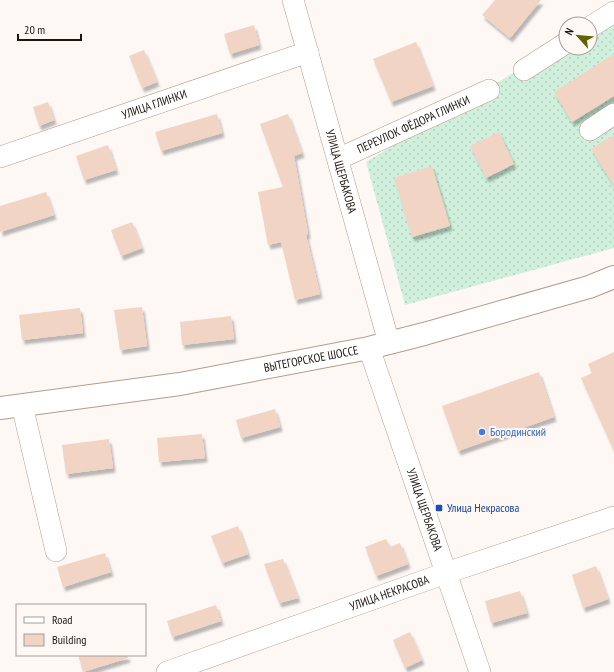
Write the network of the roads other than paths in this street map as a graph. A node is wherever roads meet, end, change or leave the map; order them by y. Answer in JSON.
{"nodes":[{"id":1,"x":293,"y":0,"type":"edge"},
{"id":2,"x":614,"y":12,"type":"edge"},
{"id":3,"x":598,"y":22,"type":"edge"},
{"id":4,"x":558,"y":48,"type":"edge"},
{"id":5,"x":308,"y":52,"type":"junction"},
{"id":6,"x":524,"y":70,"type":"dead end"},
{"id":7,"x":489,"y":90,"type":"dead end"},
{"id":8,"x":614,"y":114,"type":"edge"},
{"id":9,"x":590,"y":130,"type":"dead end"},
{"id":10,"x":0,"y":157,"type":"edge"},
{"id":11,"x":338,"y":159,"type":"junction"},
{"id":12,"x":614,"y":277,"type":"edge"},
{"id":13,"x":379,"y":345,"type":"junction"},
{"id":14,"x":22,"y":406,"type":"junction"},
{"id":15,"x":0,"y":408,"type":"edge"},
{"id":16,"x":614,"y":517,"type":"edge"},
{"id":17,"x":56,"y":551,"type":"dead end"},
{"id":18,"x":446,"y":572,"type":"junction"},
{"id":19,"x":167,"y":672,"type":"edge"},
{"id":20,"x":480,"y":672,"type":"edge"}],
"edges":[{"from":1,"to":5,"type":"street","name":"УЛИЦА ЩЕРБАКОВА"},
{"from":2,"to":3,"type":"street"},
{"from":4,"to":6,"type":"street"},
{"from":5,"to":10,"type":"street","name":"УЛИЦА ГЛИНКИ"},
{"from":5,"to":11,"type":"street","name":"УЛИЦА ЩЕРБАКОВА"},
{"from":7,"to":11,"type":"street","name":"ПЕРЕУЛОК ФЁДОРА ГЛИНКИ"},
{"from":8,"to":9,"type":"street"},
{"from":11,"to":13,"type":"street","name":"УЛИЦА ЩЕРБАКОВА"},
{"from":12,"to":13,"type":"main road","name":"ВЫТЕГОРСКОЕ ШОССЕ"},
{"from":13,"to":14,"type":"main road","name":"ВЫТЕГОРСКОЕ ШОССЕ"},
{"from":13,"to":18,"type":"street","name":"УЛИЦА ЩЕРБАКОВА"},
{"from":14,"to":15,"type":"main road","name":"ВЫТЕГОРСКОЕ ШОССЕ"},
{"from":14,"to":17,"type":"street"},
{"from":16,"to":18,"type":"street","name":"УЛИЦА НЕКРАСОВА"},
{"from":18,"to":19,"type":"street","name":"УЛИЦА НЕКРАСОВА"},
{"from":18,"to":20,"type":"street","name":"УЛИЦА ЩЕРБАКОВА"}]}
